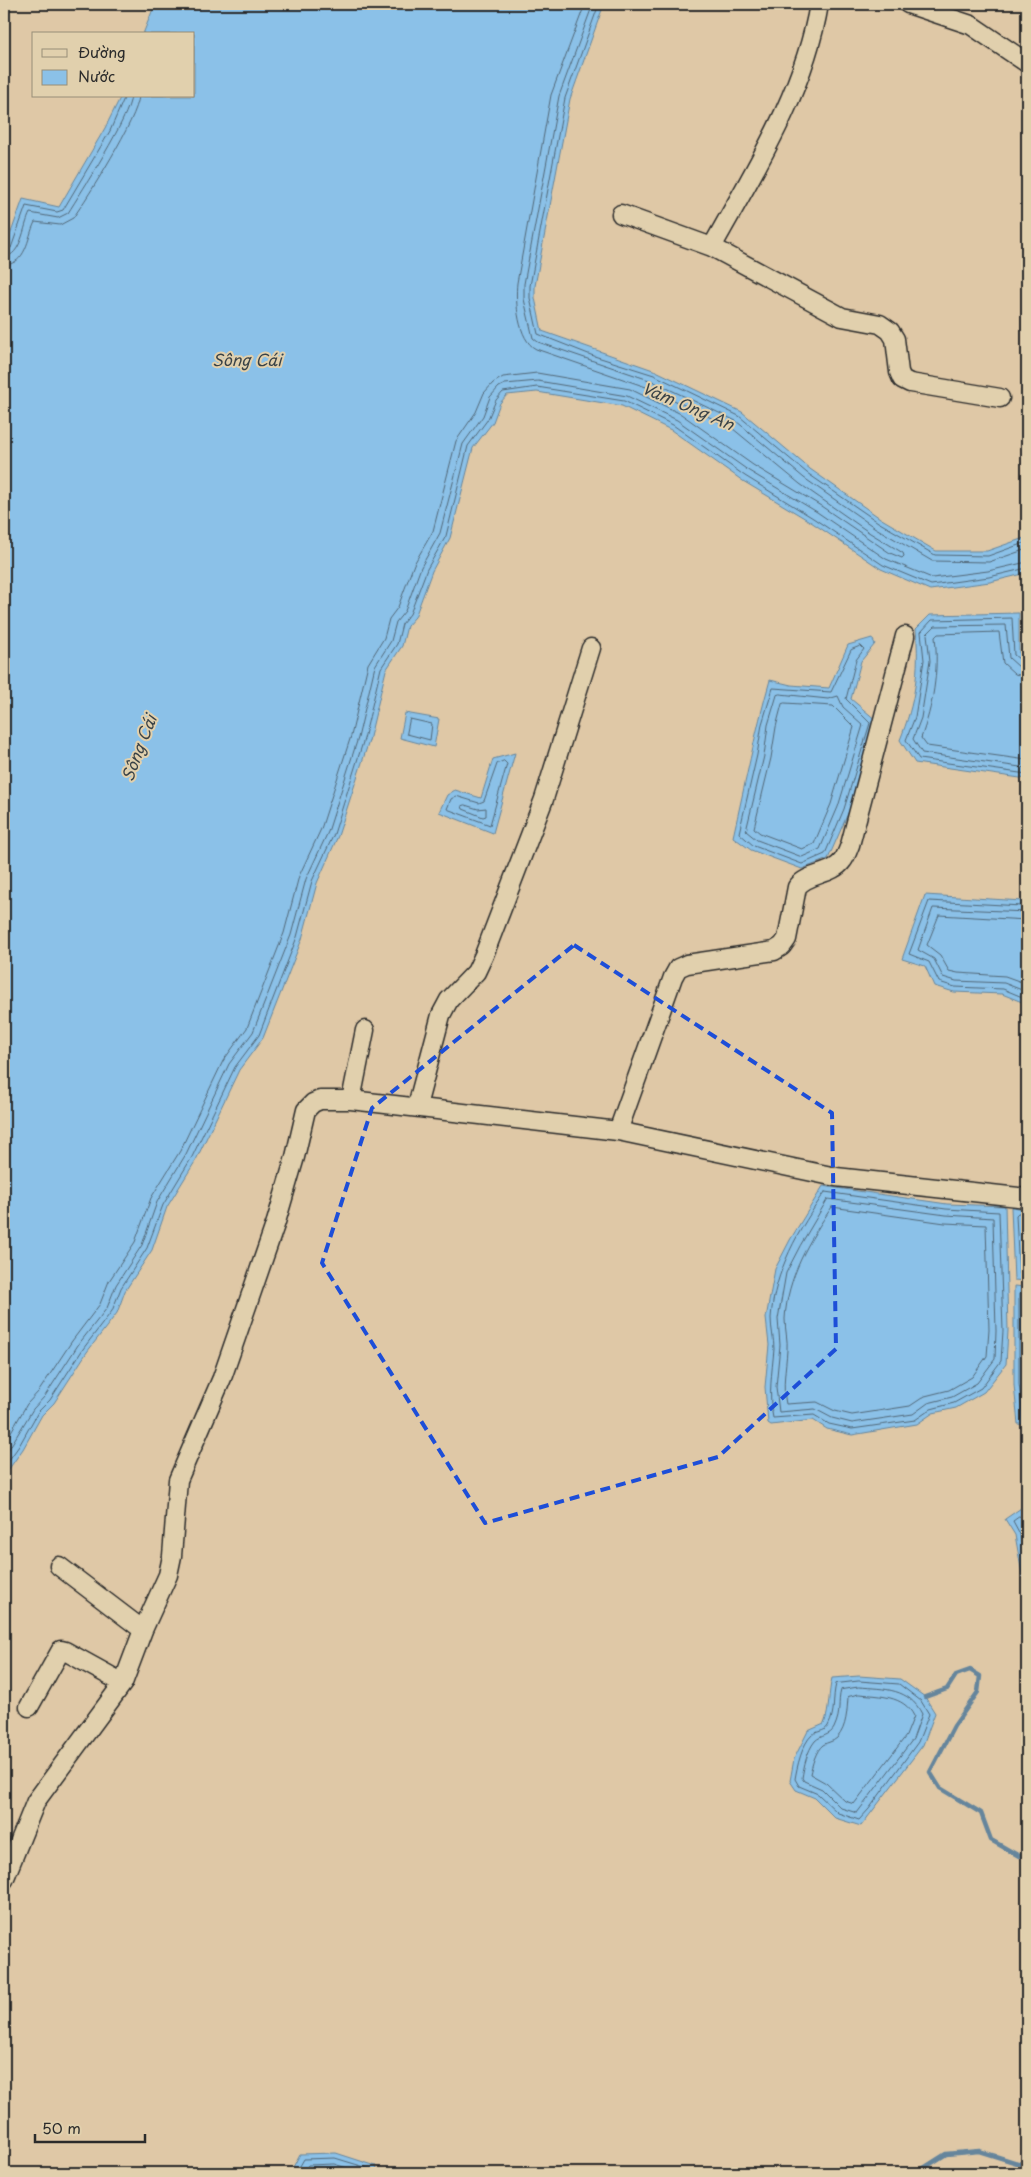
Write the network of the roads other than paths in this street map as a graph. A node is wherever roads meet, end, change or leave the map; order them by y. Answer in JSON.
{"nodes":[{"id":1,"x":819,"y":4,"type":"edge"},
{"id":2,"x":908,"y":4,"type":"edge"},
{"id":3,"x":1027,"y":63,"type":"edge"},
{"id":4,"x":621,"y":214,"type":"dead end"},
{"id":5,"x":712,"y":247,"type":"junction"},
{"id":6,"x":1000,"y":398,"type":"dead end"},
{"id":7,"x":905,"y":636,"type":"dead end"},
{"id":8,"x":591,"y":648,"type":"dead end"},
{"id":9,"x":365,"y":1030,"type":"dead end"},
{"id":10,"x":351,"y":1100,"type":"junction"},
{"id":11,"x":417,"y":1106,"type":"junction"},
{"id":12,"x":618,"y":1131,"type":"junction"},
{"id":13,"x":1027,"y":1198,"type":"edge"},
{"id":14,"x":59,"y":1566,"type":"dead end"},
{"id":15,"x":143,"y":1630,"type":"junction"},
{"id":16,"x":123,"y":1683,"type":"junction"},
{"id":17,"x":29,"y":1707,"type":"dead end"},
{"id":18,"x":4,"y":1880,"type":"edge"}],
"edges":[{"from":1,"to":5,"type":"street"},
{"from":2,"to":3,"type":"street"},
{"from":4,"to":5,"type":"street"},
{"from":5,"to":6,"type":"street"},
{"from":7,"to":12,"type":"street"},
{"from":8,"to":11,"type":"street"},
{"from":9,"to":10,"type":"street"},
{"from":10,"to":11,"type":"street"},
{"from":10,"to":15,"type":"street"},
{"from":11,"to":12,"type":"street"},
{"from":12,"to":13,"type":"street"},
{"from":14,"to":15,"type":"street"},
{"from":15,"to":16,"type":"street"},
{"from":16,"to":17,"type":"street"},
{"from":16,"to":18,"type":"street"}]}
